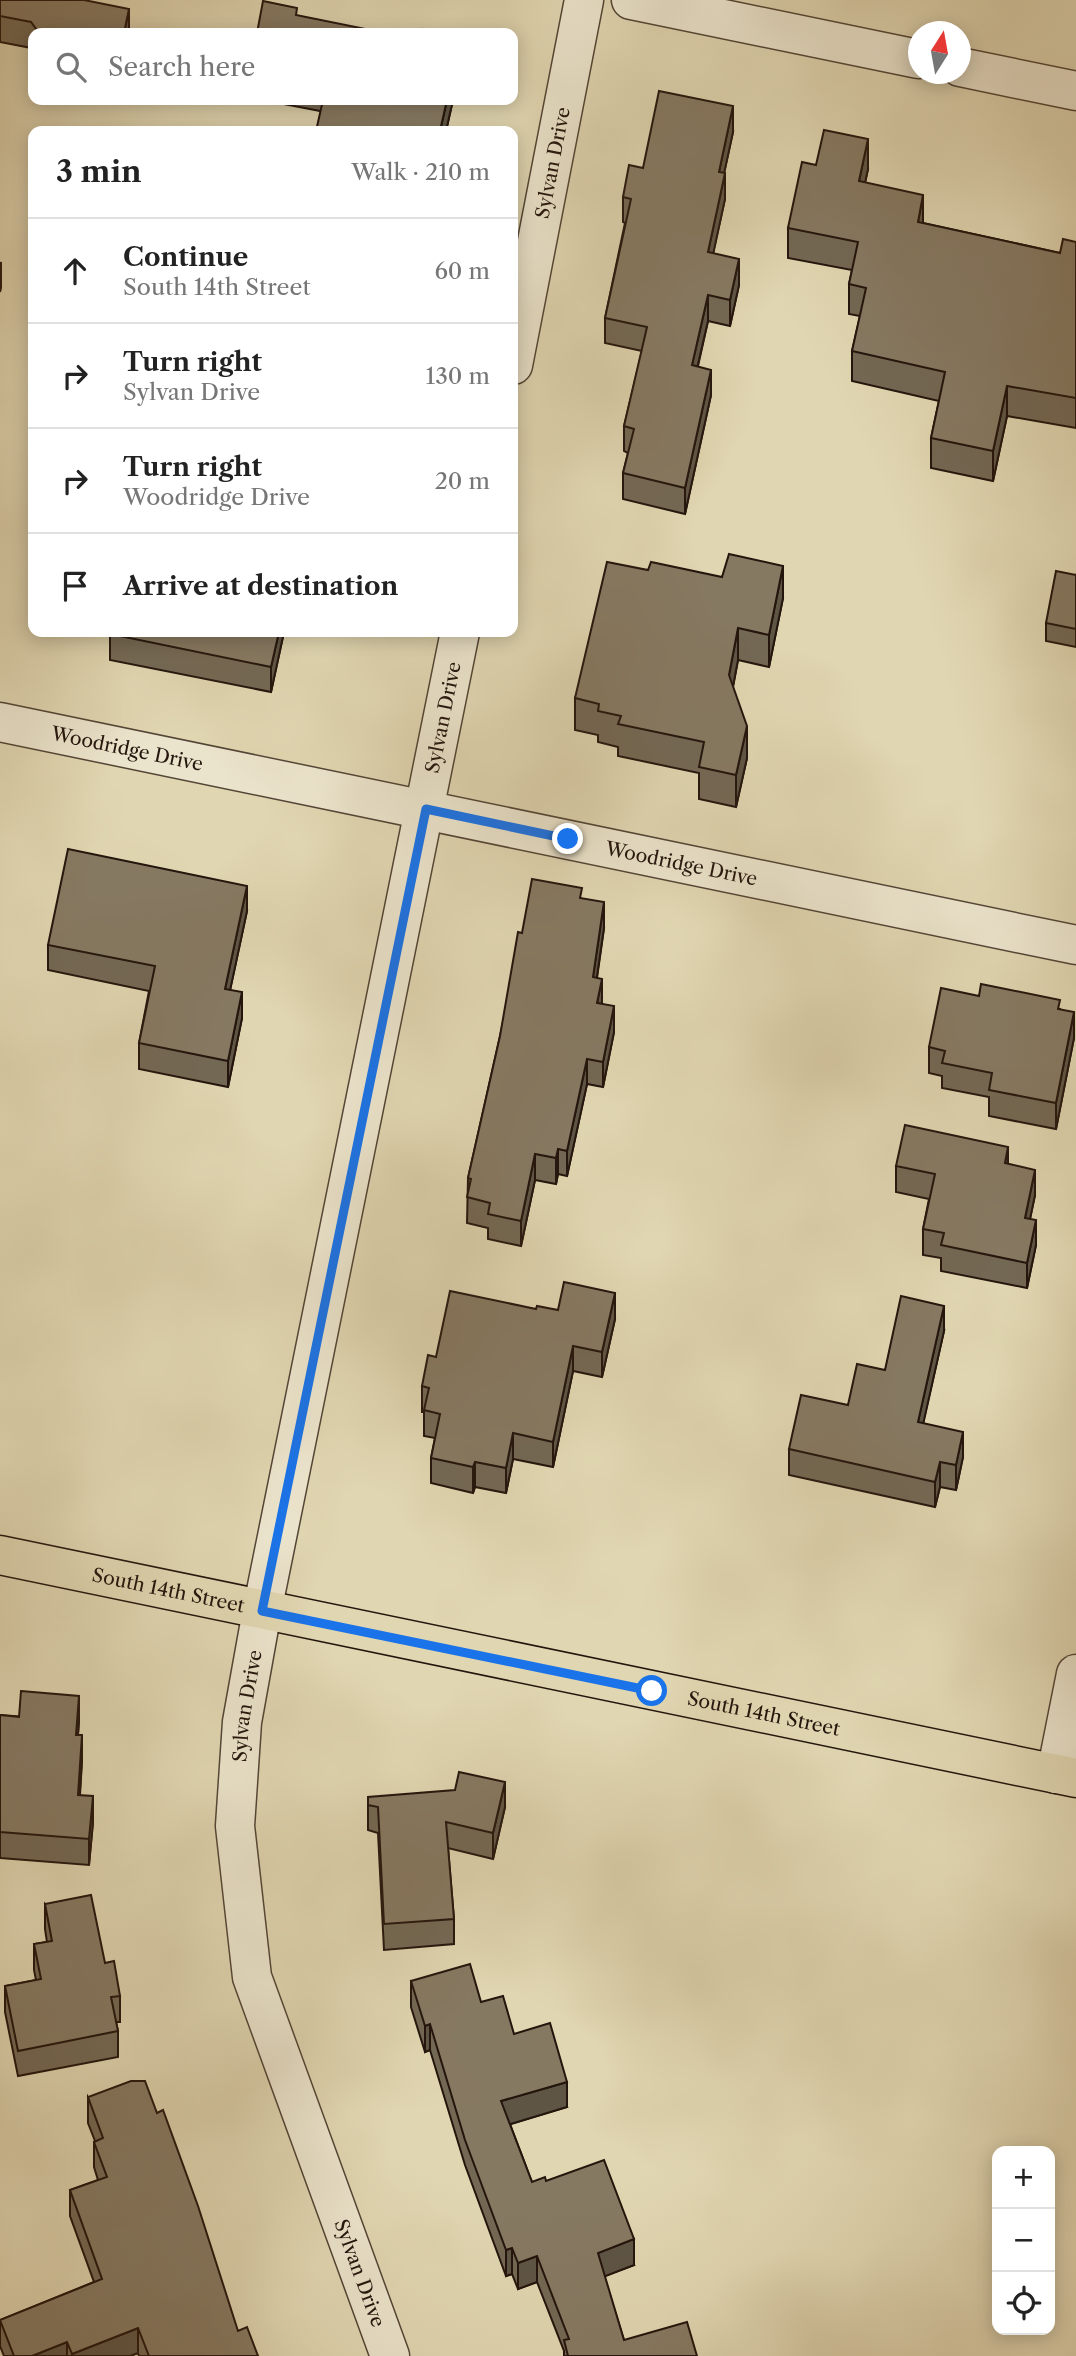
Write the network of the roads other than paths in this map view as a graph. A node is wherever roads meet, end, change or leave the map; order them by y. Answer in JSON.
{"nodes":[{"id":1,"x":584,"y":0,"type":"edge"},
{"id":2,"x":631,"y":0,"type":"edge"},
{"id":3,"x":908,"y":57,"type":"edge"},
{"id":4,"x":971,"y":69,"type":"edge"},
{"id":5,"x":1076,"y":91,"type":"edge"},
{"id":6,"x":518,"y":339,"type":"edge"},
{"id":7,"x":459,"y":637,"type":"edge"},
{"id":8,"x":0,"y":722,"type":"edge"},
{"id":9,"x":426,"y":809,"type":"junction"},
{"id":10,"x":1076,"y":945,"type":"edge"},
{"id":11,"x":0,"y":1555,"type":"edge"},
{"id":12,"x":262,"y":1611,"type":"junction"},
{"id":13,"x":1076,"y":1674,"type":"edge"},
{"id":14,"x":1066,"y":1776,"type":"edge"},
{"id":15,"x":390,"y":2356,"type":"edge"}],
"edges":[{"from":1,"to":6,"type":"street","name":"Sylvan Drive"},
{"from":2,"to":3,"type":"street"},
{"from":4,"to":5,"type":"street"},
{"from":7,"to":9,"type":"street","name":"Sylvan Drive"},
{"from":8,"to":9,"type":"street","name":"Woodridge Drive"},
{"from":9,"to":10,"type":"street","name":"Woodridge Drive"},
{"from":9,"to":12,"type":"street","name":"Sylvan Drive"},
{"from":11,"to":12,"type":"main road","name":"South 14th Street"},
{"from":12,"to":14,"type":"main road","name":"South 14th Street"},
{"from":12,"to":15,"type":"street","name":"Sylvan Drive"},
{"from":13,"to":14,"type":"street"}]}
